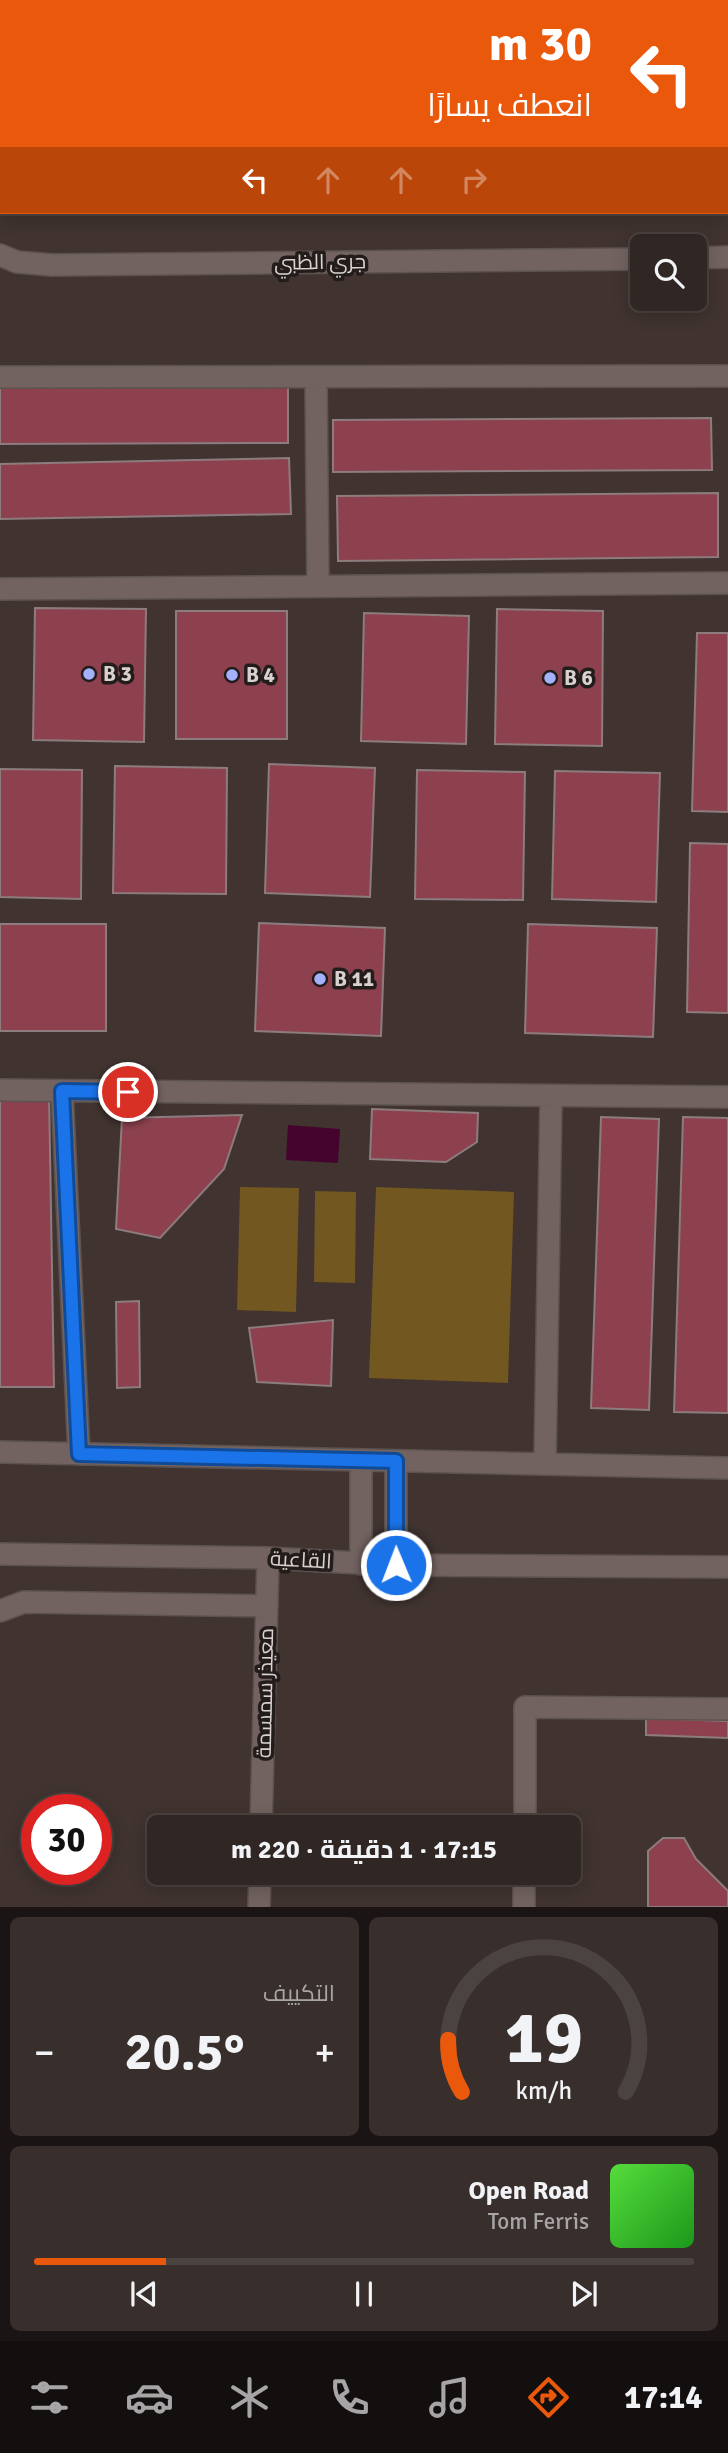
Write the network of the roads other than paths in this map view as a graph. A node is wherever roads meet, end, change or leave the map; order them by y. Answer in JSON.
{"nodes":[{"id":1,"x":0,"y":255,"type":"edge"},
{"id":2,"x":728,"y":257,"type":"edge"},
{"id":3,"x":630,"y":258,"type":"edge"},
{"id":4,"x":707,"y":258,"type":"edge"},
{"id":5,"x":728,"y":376,"type":"edge"},
{"id":6,"x":0,"y":377,"type":"edge"},
{"id":7,"x":316,"y":377,"type":"junction"},
{"id":8,"x":728,"y":583,"type":"edge"},
{"id":9,"x":318,"y":586,"type":"junction"},
{"id":10,"x":0,"y":589,"type":"edge"},
{"id":11,"x":0,"y":1090,"type":"edge"},
{"id":12,"x":62,"y":1091,"type":"junction"},
{"id":13,"x":551,"y":1096,"type":"junction"},
{"id":14,"x":728,"y":1097,"type":"edge"},
{"id":15,"x":0,"y":1452,"type":"edge"},
{"id":16,"x":79,"y":1454,"type":"junction"},
{"id":17,"x":361,"y":1460,"type":"junction"},
{"id":18,"x":396,"y":1461,"type":"junction"},
{"id":19,"x":545,"y":1464,"type":"junction"},
{"id":20,"x":728,"y":1468,"type":"edge"},
{"id":21,"x":0,"y":1554,"type":"edge"},
{"id":22,"x":268,"y":1558,"type":"junction"},
{"id":23,"x":361,"y":1564,"type":"junction"},
{"id":24,"x":396,"y":1565,"type":"junction"},
{"id":25,"x":728,"y":1567,"type":"edge"},
{"id":26,"x":267,"y":1606,"type":"junction"},
{"id":27,"x":0,"y":1611,"type":"edge"},
{"id":28,"x":728,"y":1709,"type":"edge"},
{"id":29,"x":261,"y":1815,"type":"edge"},
{"id":30,"x":525,"y":1815,"type":"edge"},
{"id":31,"x":260,"y":1885,"type":"edge"},
{"id":32,"x":524,"y":1885,"type":"edge"},
{"id":33,"x":259,"y":1907,"type":"edge"},
{"id":34,"x":524,"y":1907,"type":"edge"}],
"edges":[{"from":1,"to":3,"type":"street","name":"جري الظبي"},
{"from":2,"to":4,"type":"street"},
{"from":5,"to":7,"type":"street"},
{"from":6,"to":7,"type":"street"},
{"from":7,"to":9,"type":"street"},
{"from":8,"to":9,"type":"street"},
{"from":9,"to":10,"type":"street"},
{"from":11,"to":12,"type":"street"},
{"from":12,"to":13,"type":"street"},
{"from":12,"to":16,"type":"street"},
{"from":13,"to":14,"type":"street"},
{"from":13,"to":19,"type":"street"},
{"from":15,"to":16,"type":"street"},
{"from":16,"to":17,"type":"street"},
{"from":17,"to":18,"type":"street"},
{"from":17,"to":23,"type":"street"},
{"from":18,"to":19,"type":"street"},
{"from":18,"to":24,"type":"street"},
{"from":19,"to":20,"type":"street"},
{"from":21,"to":22,"type":"street","name":"القاعية"},
{"from":22,"to":23,"type":"street","name":"القاعية"},
{"from":22,"to":26,"type":"street","name":"معيذر سمسمة"},
{"from":23,"to":24,"type":"street","name":"القاعية"},
{"from":24,"to":25,"type":"street","name":"القاعية"},
{"from":26,"to":27,"type":"street"},
{"from":26,"to":29,"type":"street","name":"معيذر سمسمة"},
{"from":28,"to":30,"type":"street"},
{"from":31,"to":33,"type":"street"},
{"from":32,"to":34,"type":"street"}]}
